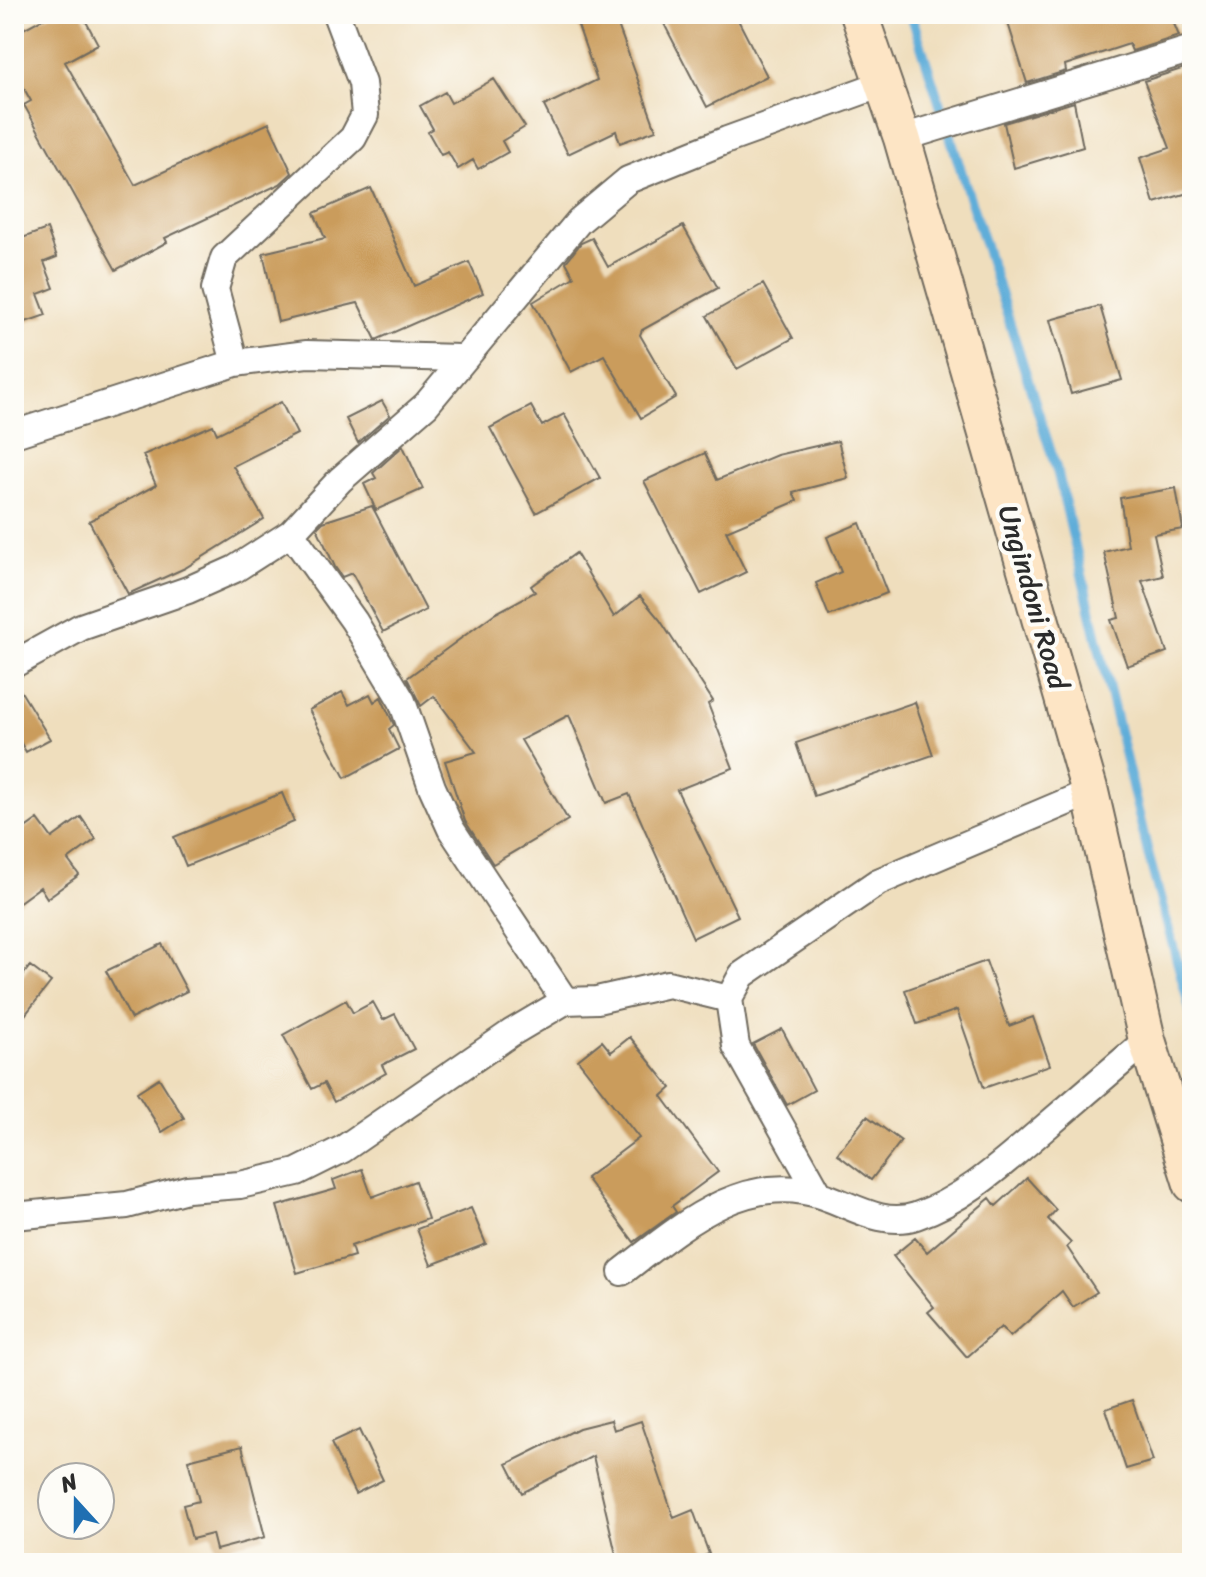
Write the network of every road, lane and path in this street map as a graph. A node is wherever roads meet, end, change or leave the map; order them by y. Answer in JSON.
{"nodes":[{"id":1,"x":336,"y":14,"type":"edge"},
{"id":2,"x":859,"y":14,"type":"edge"},
{"id":3,"x":1192,"y":49,"type":"edge"},
{"id":4,"x":882,"y":84,"type":"junction"},
{"id":5,"x":902,"y":138,"type":"junction"},
{"id":6,"x":461,"y":358,"type":"junction"},
{"id":7,"x":235,"y":363,"type":"junction"},
{"id":8,"x":15,"y":431,"type":"edge"},
{"id":9,"x":291,"y":533,"type":"junction"},
{"id":10,"x":14,"y":664,"type":"edge"},
{"id":11,"x":1090,"y":792,"type":"junction"},
{"id":12,"x":729,"y":999,"type":"junction"},
{"id":13,"x":565,"y":1001,"type":"junction"},
{"id":14,"x":1147,"y":1040,"type":"junction"},
{"id":15,"x":1192,"y":1184,"type":"edge"},
{"id":16,"x":819,"y":1194,"type":"junction"},
{"id":17,"x":14,"y":1216,"type":"edge"},
{"id":18,"x":622,"y":1272,"type":"dead end"}],
"edges":[{"from":1,"to":7,"type":"street"},
{"from":2,"to":4,"type":"main road","name":"Ungindoni Road"},
{"from":3,"to":5,"type":"street"},
{"from":4,"to":5,"type":"main road","name":"Ungindoni Road"},
{"from":4,"to":6,"type":"street"},
{"from":5,"to":11,"type":"main road","name":"Ungindoni Road"},
{"from":6,"to":7,"type":"street"},
{"from":6,"to":9,"type":"street"},
{"from":7,"to":8,"type":"street"},
{"from":9,"to":10,"type":"street"},
{"from":9,"to":13,"type":"street"},
{"from":11,"to":12,"type":"street"},
{"from":11,"to":14,"type":"main road","name":"Ungindoni Road"},
{"from":12,"to":13,"type":"street"},
{"from":12,"to":16,"type":"street"},
{"from":13,"to":17,"type":"street"},
{"from":14,"to":15,"type":"main road","name":"Ungindoni Road"},
{"from":14,"to":16,"type":"street"},
{"from":16,"to":18,"type":"street"}]}
